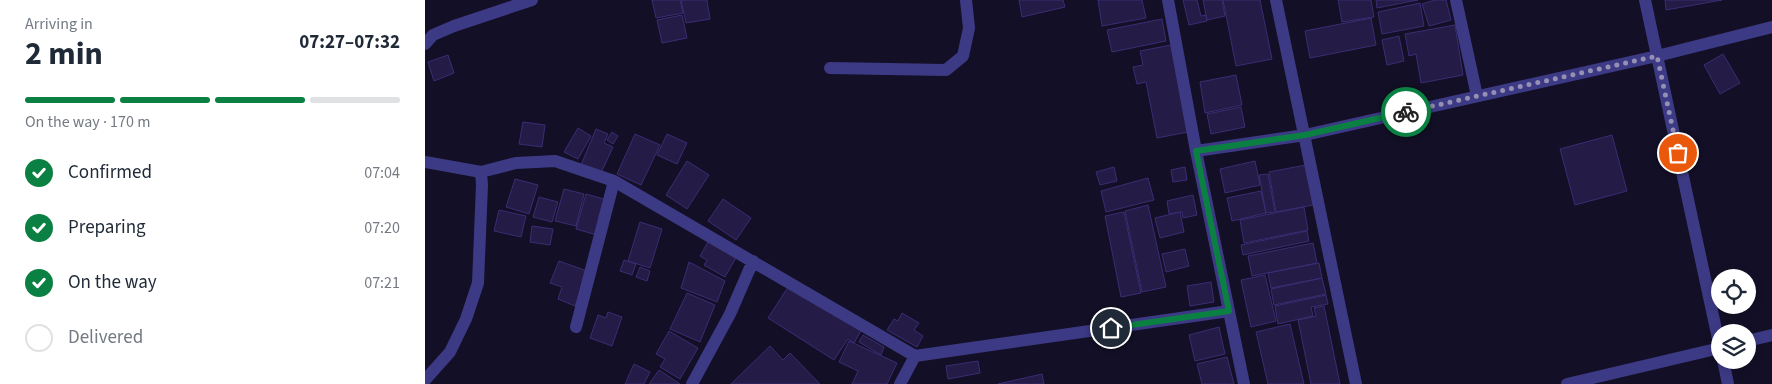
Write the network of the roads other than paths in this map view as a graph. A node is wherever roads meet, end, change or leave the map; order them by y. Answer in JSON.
{"nodes":[{"id":1,"x":533,"y":0,"type":"edge"},
{"id":2,"x":965,"y":0,"type":"edge"},
{"id":3,"x":1168,"y":0,"type":"edge"},
{"id":4,"x":1276,"y":0,"type":"edge"},
{"id":5,"x":1456,"y":0,"type":"edge"},
{"id":6,"x":1645,"y":0,"type":"edge"},
{"id":7,"x":1772,"y":27,"type":"edge"},
{"id":8,"x":425,"y":44,"type":"edge"},
{"id":9,"x":1657,"y":56,"type":"junction"},
{"id":10,"x":830,"y":68,"type":"dead end"},
{"id":11,"x":1477,"y":96,"type":"junction"},
{"id":12,"x":1305,"y":135,"type":"junction"},
{"id":13,"x":1196,"y":151,"type":"junction"},
{"id":14,"x":425,"y":162,"type":"edge"},
{"id":15,"x":481,"y":172,"type":"junction"},
{"id":16,"x":614,"y":181,"type":"junction"},
{"id":17,"x":753,"y":262,"type":"junction"},
{"id":18,"x":1229,"y":311,"type":"junction"},
{"id":19,"x":1715,"y":324,"type":"edge"},
{"id":20,"x":576,"y":327,"type":"dead end"},
{"id":21,"x":1772,"y":335,"type":"edge"},
{"id":22,"x":1756,"y":339,"type":"edge"},
{"id":23,"x":1711,"y":350,"type":"edge"},
{"id":24,"x":915,"y":356,"type":"junction"},
{"id":25,"x":1725,"y":369,"type":"edge"},
{"id":26,"x":425,"y":380,"type":"edge"},
{"id":27,"x":692,"y":384,"type":"edge"},
{"id":28,"x":900,"y":384,"type":"edge"},
{"id":29,"x":1244,"y":384,"type":"edge"},
{"id":30,"x":1357,"y":384,"type":"edge"},
{"id":31,"x":1567,"y":384,"type":"edge"},
{"id":32,"x":1728,"y":384,"type":"edge"}],
"edges":[{"from":1,"to":8,"type":"street"},
{"from":2,"to":10,"type":"street"},
{"from":3,"to":13,"type":"street"},
{"from":4,"to":12,"type":"street"},
{"from":5,"to":11,"type":"street"},
{"from":6,"to":9,"type":"street"},
{"from":7,"to":9,"type":"street"},
{"from":9,"to":11,"type":"street"},
{"from":9,"to":19,"type":"street"},
{"from":11,"to":12,"type":"street"},
{"from":12,"to":13,"type":"street"},
{"from":12,"to":30,"type":"street"},
{"from":13,"to":18,"type":"street"},
{"from":14,"to":15,"type":"street"},
{"from":15,"to":16,"type":"street"},
{"from":15,"to":26,"type":"street"},
{"from":16,"to":17,"type":"street"},
{"from":16,"to":20,"type":"street"},
{"from":17,"to":24,"type":"street"},
{"from":17,"to":27,"type":"street"},
{"from":18,"to":24,"type":"street"},
{"from":18,"to":29,"type":"street"},
{"from":21,"to":22,"type":"street"},
{"from":23,"to":31,"type":"street"},
{"from":24,"to":28,"type":"street"},
{"from":25,"to":32,"type":"street"}]}
